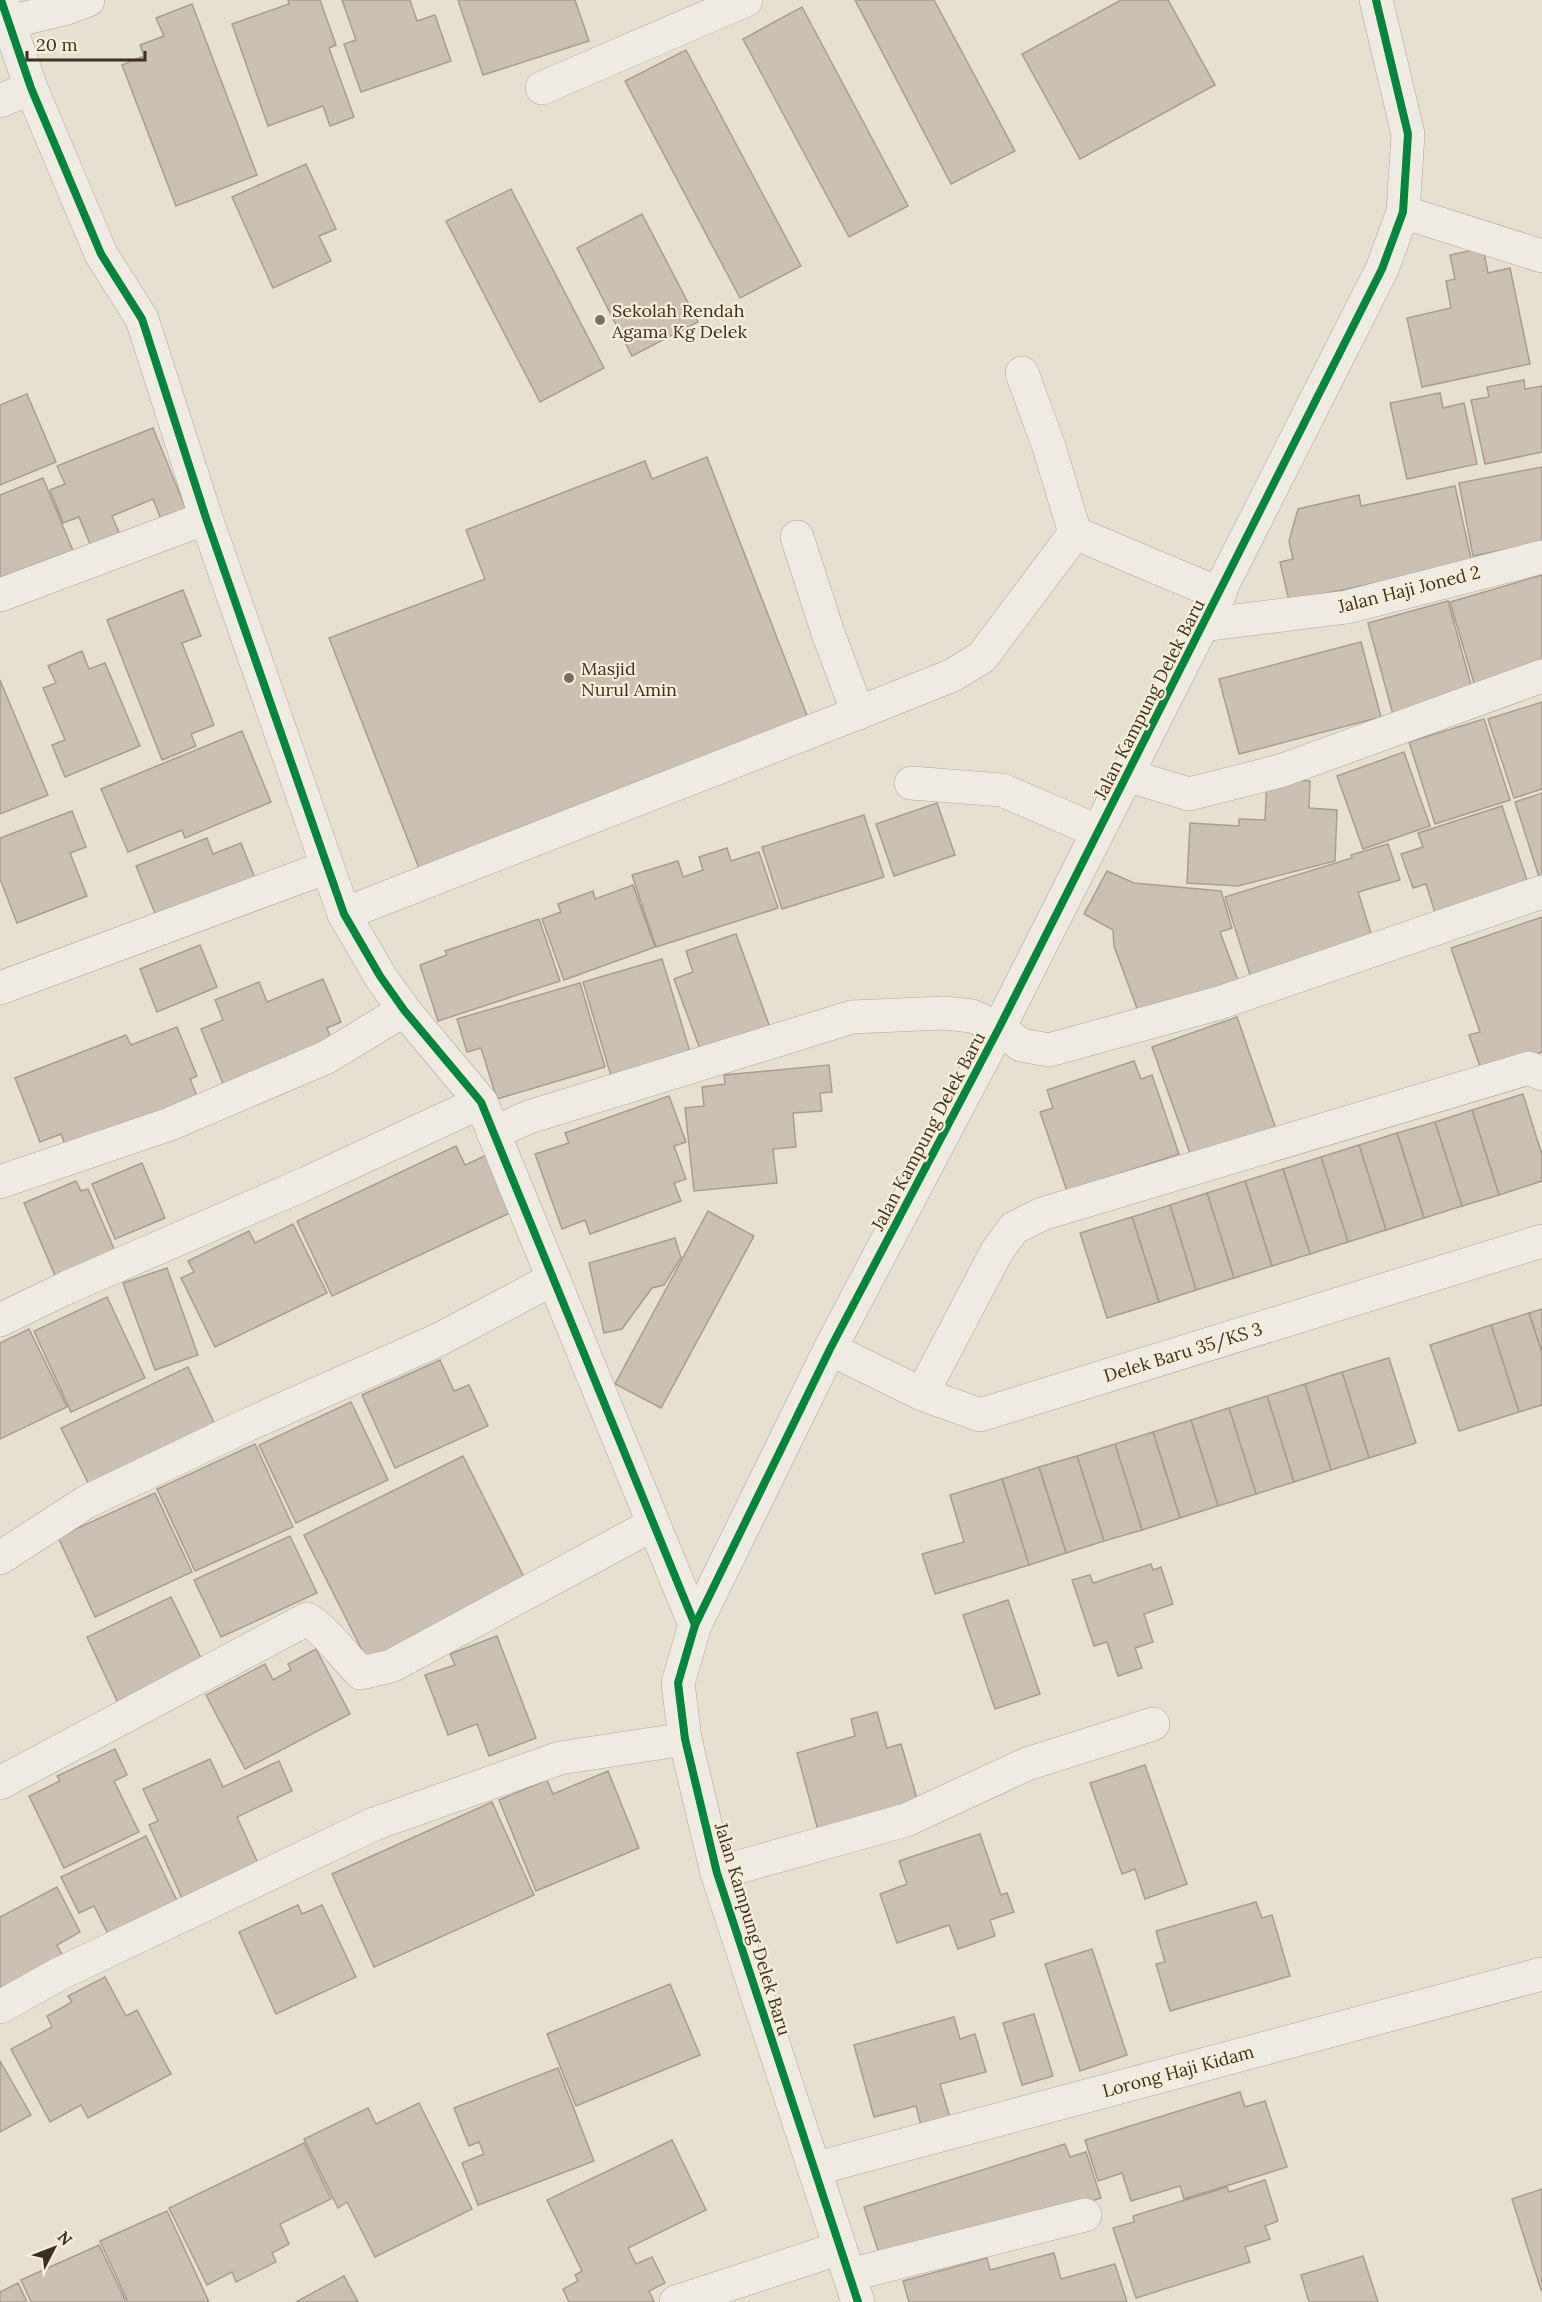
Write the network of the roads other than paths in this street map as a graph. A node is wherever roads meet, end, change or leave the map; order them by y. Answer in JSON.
{"nodes":[{"id":1,"x":88,"y":0,"type":"edge"},
{"id":2,"x":746,"y":0,"type":"edge"},
{"id":3,"x":1376,"y":0,"type":"edge"},
{"id":4,"x":5,"y":11,"type":"edge"},
{"id":5,"x":31,"y":88,"type":"junction"},
{"id":6,"x":542,"y":88,"type":"dead end"},
{"id":7,"x":0,"y":101,"type":"edge"},
{"id":8,"x":1403,"y":212,"type":"junction"},
{"id":9,"x":1542,"y":256,"type":"edge"},
{"id":10,"x":1022,"y":373,"type":"dead end"},
{"id":11,"x":206,"y":518,"type":"junction"},
{"id":12,"x":1075,"y":533,"type":"junction"},
{"id":13,"x":796,"y":537,"type":"dead end"},
{"id":14,"x":1542,"y":557,"type":"edge"},
{"id":15,"x":1220,"y":594,"type":"junction"},
{"id":16,"x":0,"y":595,"type":"edge"},
{"id":17,"x":1203,"y":625,"type":"junction"},
{"id":18,"x":1542,"y":676,"type":"edge"},
{"id":19,"x":858,"y":713,"type":"junction"},
{"id":20,"x":1126,"y":775,"type":"junction"},
{"id":21,"x":910,"y":783,"type":"dead end"},
{"id":22,"x":1097,"y":831,"type":"junction"},
{"id":23,"x":327,"y":867,"type":"junction"},
{"id":24,"x":1542,"y":892,"type":"edge"},
{"id":25,"x":344,"y":914,"type":"junction"},
{"id":26,"x":0,"y":988,"type":"edge"},
{"id":27,"x":404,"y":1010,"type":"junction"},
{"id":28,"x":999,"y":1028,"type":"junction"},
{"id":29,"x":1542,"y":1074,"type":"edge"},
{"id":30,"x":481,"y":1102,"type":"junction"},
{"id":31,"x":493,"y":1133,"type":"junction"},
{"id":32,"x":0,"y":1182,"type":"edge"},
{"id":33,"x":1542,"y":1241,"type":"edge"},
{"id":34,"x":553,"y":1278,"type":"junction"},
{"id":35,"x":0,"y":1320,"type":"edge"},
{"id":36,"x":830,"y":1349,"type":"junction"},
{"id":37,"x":922,"y":1394,"type":"junction"},
{"id":38,"x":652,"y":1525,"type":"junction"},
{"id":39,"x":0,"y":1558,"type":"edge"},
{"id":40,"x":695,"y":1625,"type":"junction"},
{"id":41,"x":1152,"y":1724,"type":"dead end"},
{"id":42,"x":686,"y":1739,"type":"junction"},
{"id":43,"x":0,"y":1783,"type":"edge"},
{"id":44,"x":717,"y":1873,"type":"junction"},
{"id":45,"x":1542,"y":1974,"type":"edge"},
{"id":46,"x":0,"y":2007,"type":"edge"},
{"id":47,"x":814,"y":2169,"type":"junction"},
{"id":48,"x":1085,"y":2215,"type":"dead end"},
{"id":49,"x":849,"y":2275,"type":"edge"},
{"id":50,"x":676,"y":2302,"type":"edge"}],
"edges":[{"from":1,"to":4,"type":"street"},
{"from":2,"to":6,"type":"street"},
{"from":3,"to":8,"type":"street","name":"Jalan Kampung Delek Baru"},
{"from":4,"to":5,"type":"street"},
{"from":5,"to":7,"type":"street"},
{"from":5,"to":11,"type":"street"},
{"from":8,"to":9,"type":"street"},
{"from":8,"to":15,"type":"street","name":"Jalan Kampung Delek Baru"},
{"from":10,"to":12,"type":"street"},
{"from":11,"to":16,"type":"street"},
{"from":11,"to":23,"type":"street"},
{"from":12,"to":15,"type":"street"},
{"from":12,"to":19,"type":"street"},
{"from":13,"to":19,"type":"street"},
{"from":14,"to":17,"type":"street","name":"Jalan Haji Joned 2"},
{"from":15,"to":17,"type":"street","name":"Jalan Kampung Delek Baru"},
{"from":17,"to":20,"type":"street","name":"Jalan Kampung Delek Baru"},
{"from":18,"to":20,"type":"street"},
{"from":19,"to":25,"type":"street"},
{"from":20,"to":22,"type":"street","name":"Jalan Kampung Delek Baru"},
{"from":21,"to":22,"type":"street"},
{"from":22,"to":28,"type":"street","name":"Jalan Kampung Delek Baru"},
{"from":23,"to":25,"type":"street"},
{"from":23,"to":26,"type":"street"},
{"from":24,"to":28,"type":"street"},
{"from":25,"to":27,"type":"street"},
{"from":27,"to":30,"type":"street"},
{"from":27,"to":32,"type":"street"},
{"from":28,"to":31,"type":"street"},
{"from":28,"to":36,"type":"street","name":"Jalan Kampung Delek Baru"},
{"from":29,"to":37,"type":"street"},
{"from":30,"to":31,"type":"street"},
{"from":30,"to":35,"type":"street"},
{"from":31,"to":34,"type":"street"},
{"from":33,"to":37,"type":"street","name":"Delek Baru 35/KS 3"},
{"from":34,"to":38,"type":"street"},
{"from":34,"to":39,"type":"street"},
{"from":36,"to":37,"type":"street","name":"Delek Baru 35/KS 3"},
{"from":36,"to":40,"type":"street","name":"Jalan Kampung Delek Baru"},
{"from":38,"to":40,"type":"street"},
{"from":38,"to":43,"type":"street"},
{"from":40,"to":42,"type":"street","name":"Jalan Kampung Delek Baru"},
{"from":41,"to":44,"type":"street"},
{"from":42,"to":44,"type":"street","name":"Jalan Kampung Delek Baru"},
{"from":42,"to":46,"type":"street"},
{"from":44,"to":47,"type":"street","name":"Jalan Kampung Delek Baru"},
{"from":45,"to":47,"type":"street","name":"Lorong Haji Kidam"},
{"from":47,"to":49,"type":"street","name":"Jalan Kampung Delek Baru"},
{"from":48,"to":49,"type":"street"},
{"from":49,"to":50,"type":"street"}]}
